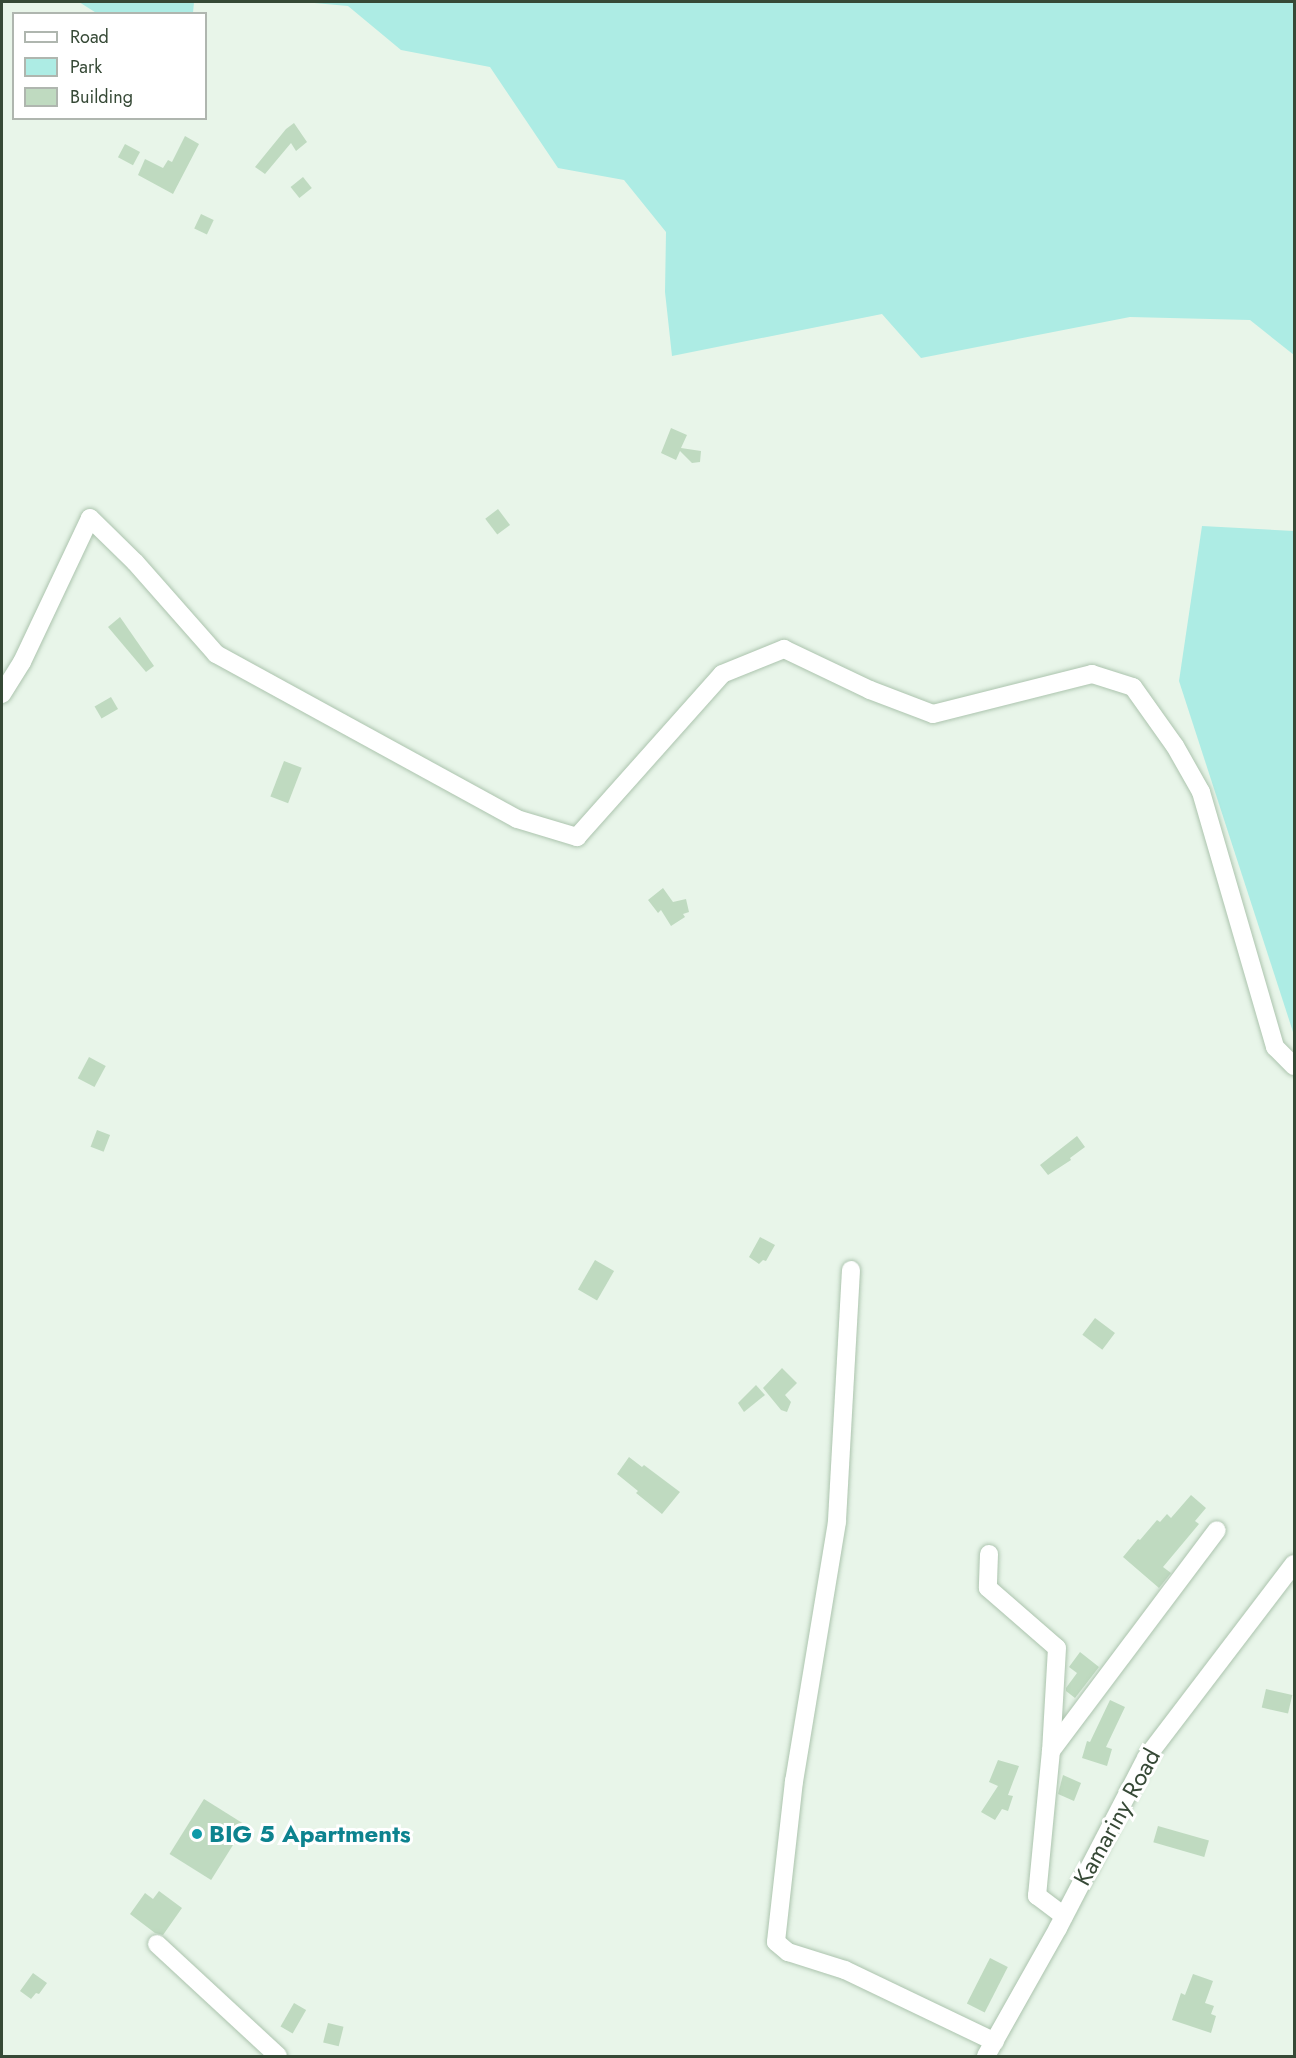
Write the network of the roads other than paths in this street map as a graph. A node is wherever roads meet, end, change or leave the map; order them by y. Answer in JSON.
{"nodes":[{"id":1,"x":2,"y":694,"type":"edge"},
{"id":2,"x":1294,"y":1066,"type":"edge"},
{"id":3,"x":851,"y":1270,"type":"dead end"},
{"id":4,"x":1217,"y":1530,"type":"dead end"},
{"id":5,"x":988,"y":1554,"type":"dead end"},
{"id":6,"x":1294,"y":1564,"type":"edge"},
{"id":7,"x":1051,"y":1751,"type":"junction"},
{"id":8,"x":1064,"y":1916,"type":"junction"},
{"id":9,"x":157,"y":1944,"type":"dead end"},
{"id":10,"x":255,"y":2049,"type":"edge"},
{"id":11,"x":991,"y":2049,"type":"edge"},
{"id":12,"x":278,"y":2056,"type":"edge"}],
"edges":[{"from":1,"to":2,"type":"street"},
{"from":3,"to":11,"type":"street"},
{"from":4,"to":7,"type":"street"},
{"from":5,"to":7,"type":"street"},
{"from":6,"to":8,"type":"street","name":"Kamariny Road"},
{"from":7,"to":8,"type":"street"},
{"from":8,"to":11,"type":"street","name":"Kamariny Road"},
{"from":9,"to":10,"type":"street"},
{"from":10,"to":12,"type":"street"}]}
